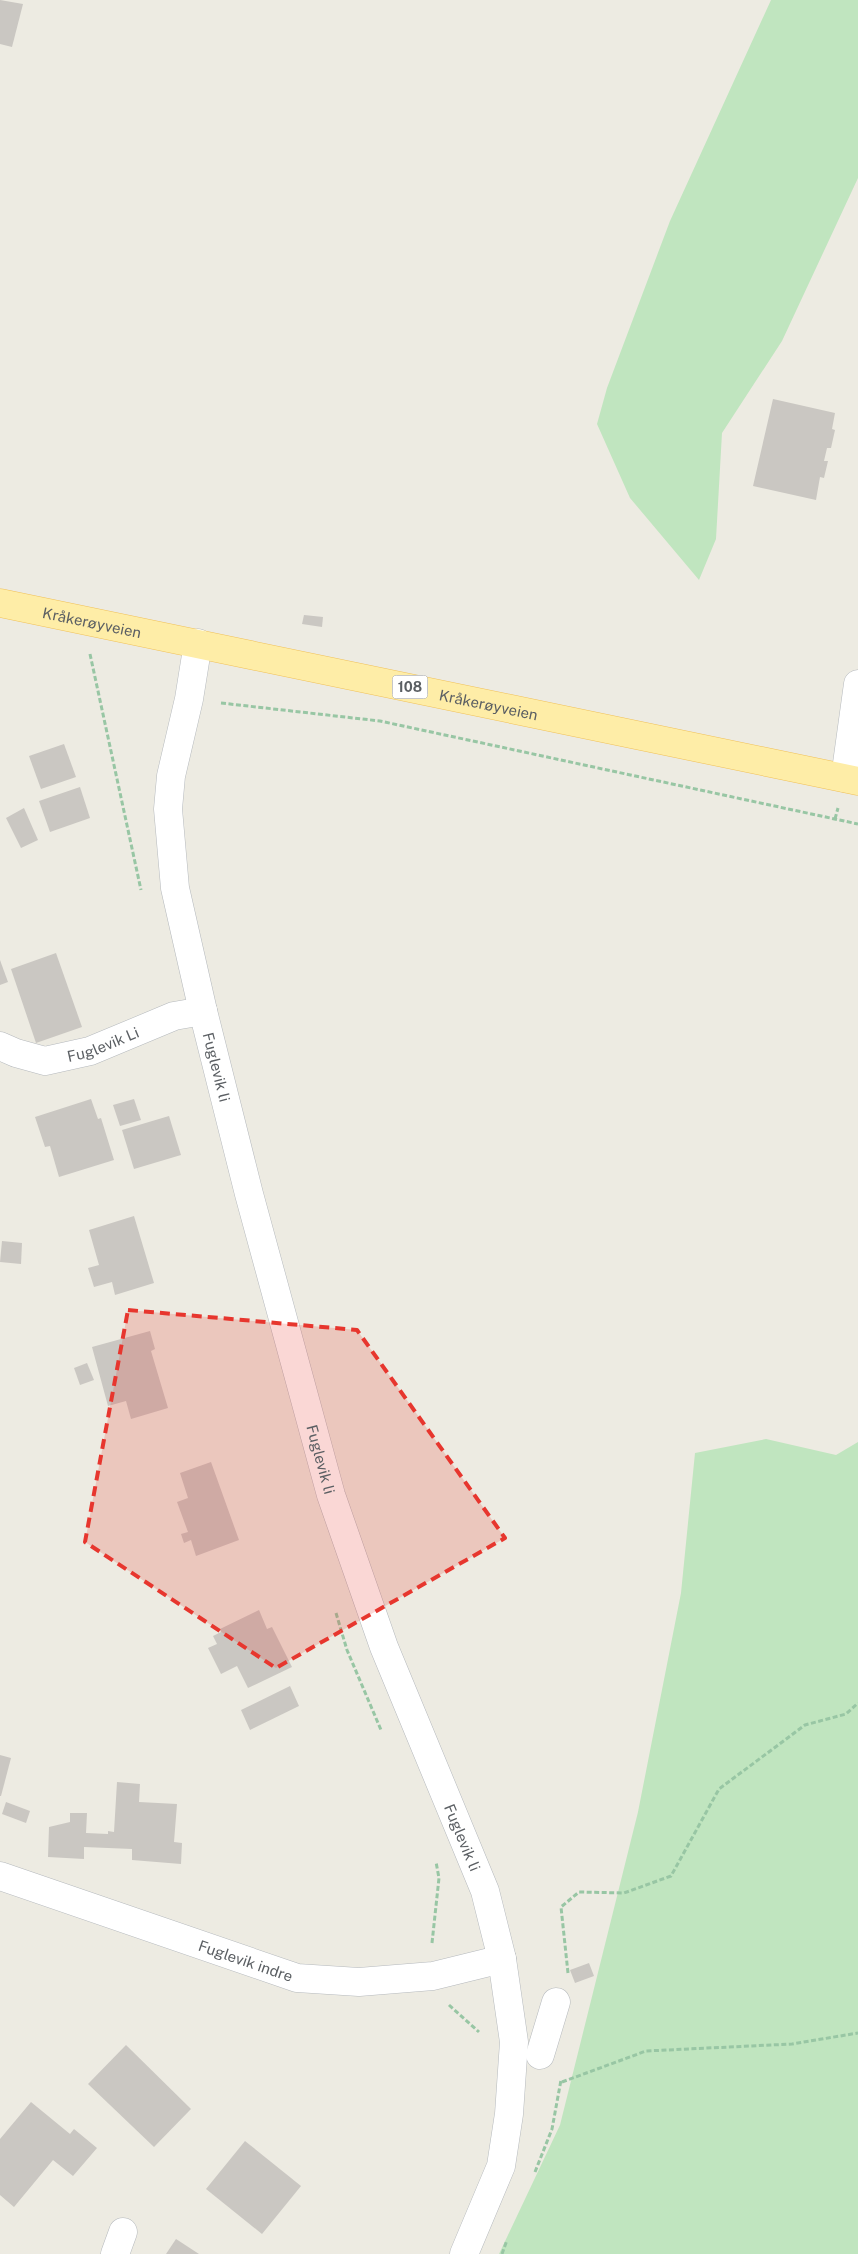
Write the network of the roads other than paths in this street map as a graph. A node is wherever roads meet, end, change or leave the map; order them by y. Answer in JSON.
{"nodes":[{"id":1,"x":0,"y":603,"type":"edge"},
{"id":2,"x":198,"y":644,"type":"junction"},
{"id":3,"x":858,"y":684,"type":"edge"},
{"id":4,"x":851,"y":780,"type":"edge"},
{"id":5,"x":203,"y":1011,"type":"junction"},
{"id":6,"x":0,"y":1046,"type":"edge"},
{"id":7,"x":0,"y":1876,"type":"edge"},
{"id":8,"x":502,"y":1959,"type":"junction"},
{"id":9,"x":556,"y":2002,"type":"road end"},
{"id":10,"x":540,"y":2054,"type":"dead end"},
{"id":11,"x":464,"y":2254,"type":"edge"}],
"edges":[{"from":1,"to":2,"type":"main road","name":"Kråkerøyveien","number":"108"},
{"from":2,"to":4,"type":"main road","name":"Kråkerøyveien","number":"108"},
{"from":2,"to":5,"type":"street","name":"Fuglevik li"},
{"from":3,"to":4,"type":"street"},
{"from":5,"to":6,"type":"street","name":"Fuglevik Li"},
{"from":5,"to":8,"type":"street","name":"Fuglevik li"},
{"from":7,"to":8,"type":"street","name":"Fuglevik indre"},
{"from":8,"to":11,"type":"street","name":"Fuglevik li"},
{"from":9,"to":10,"type":"street"}]}
